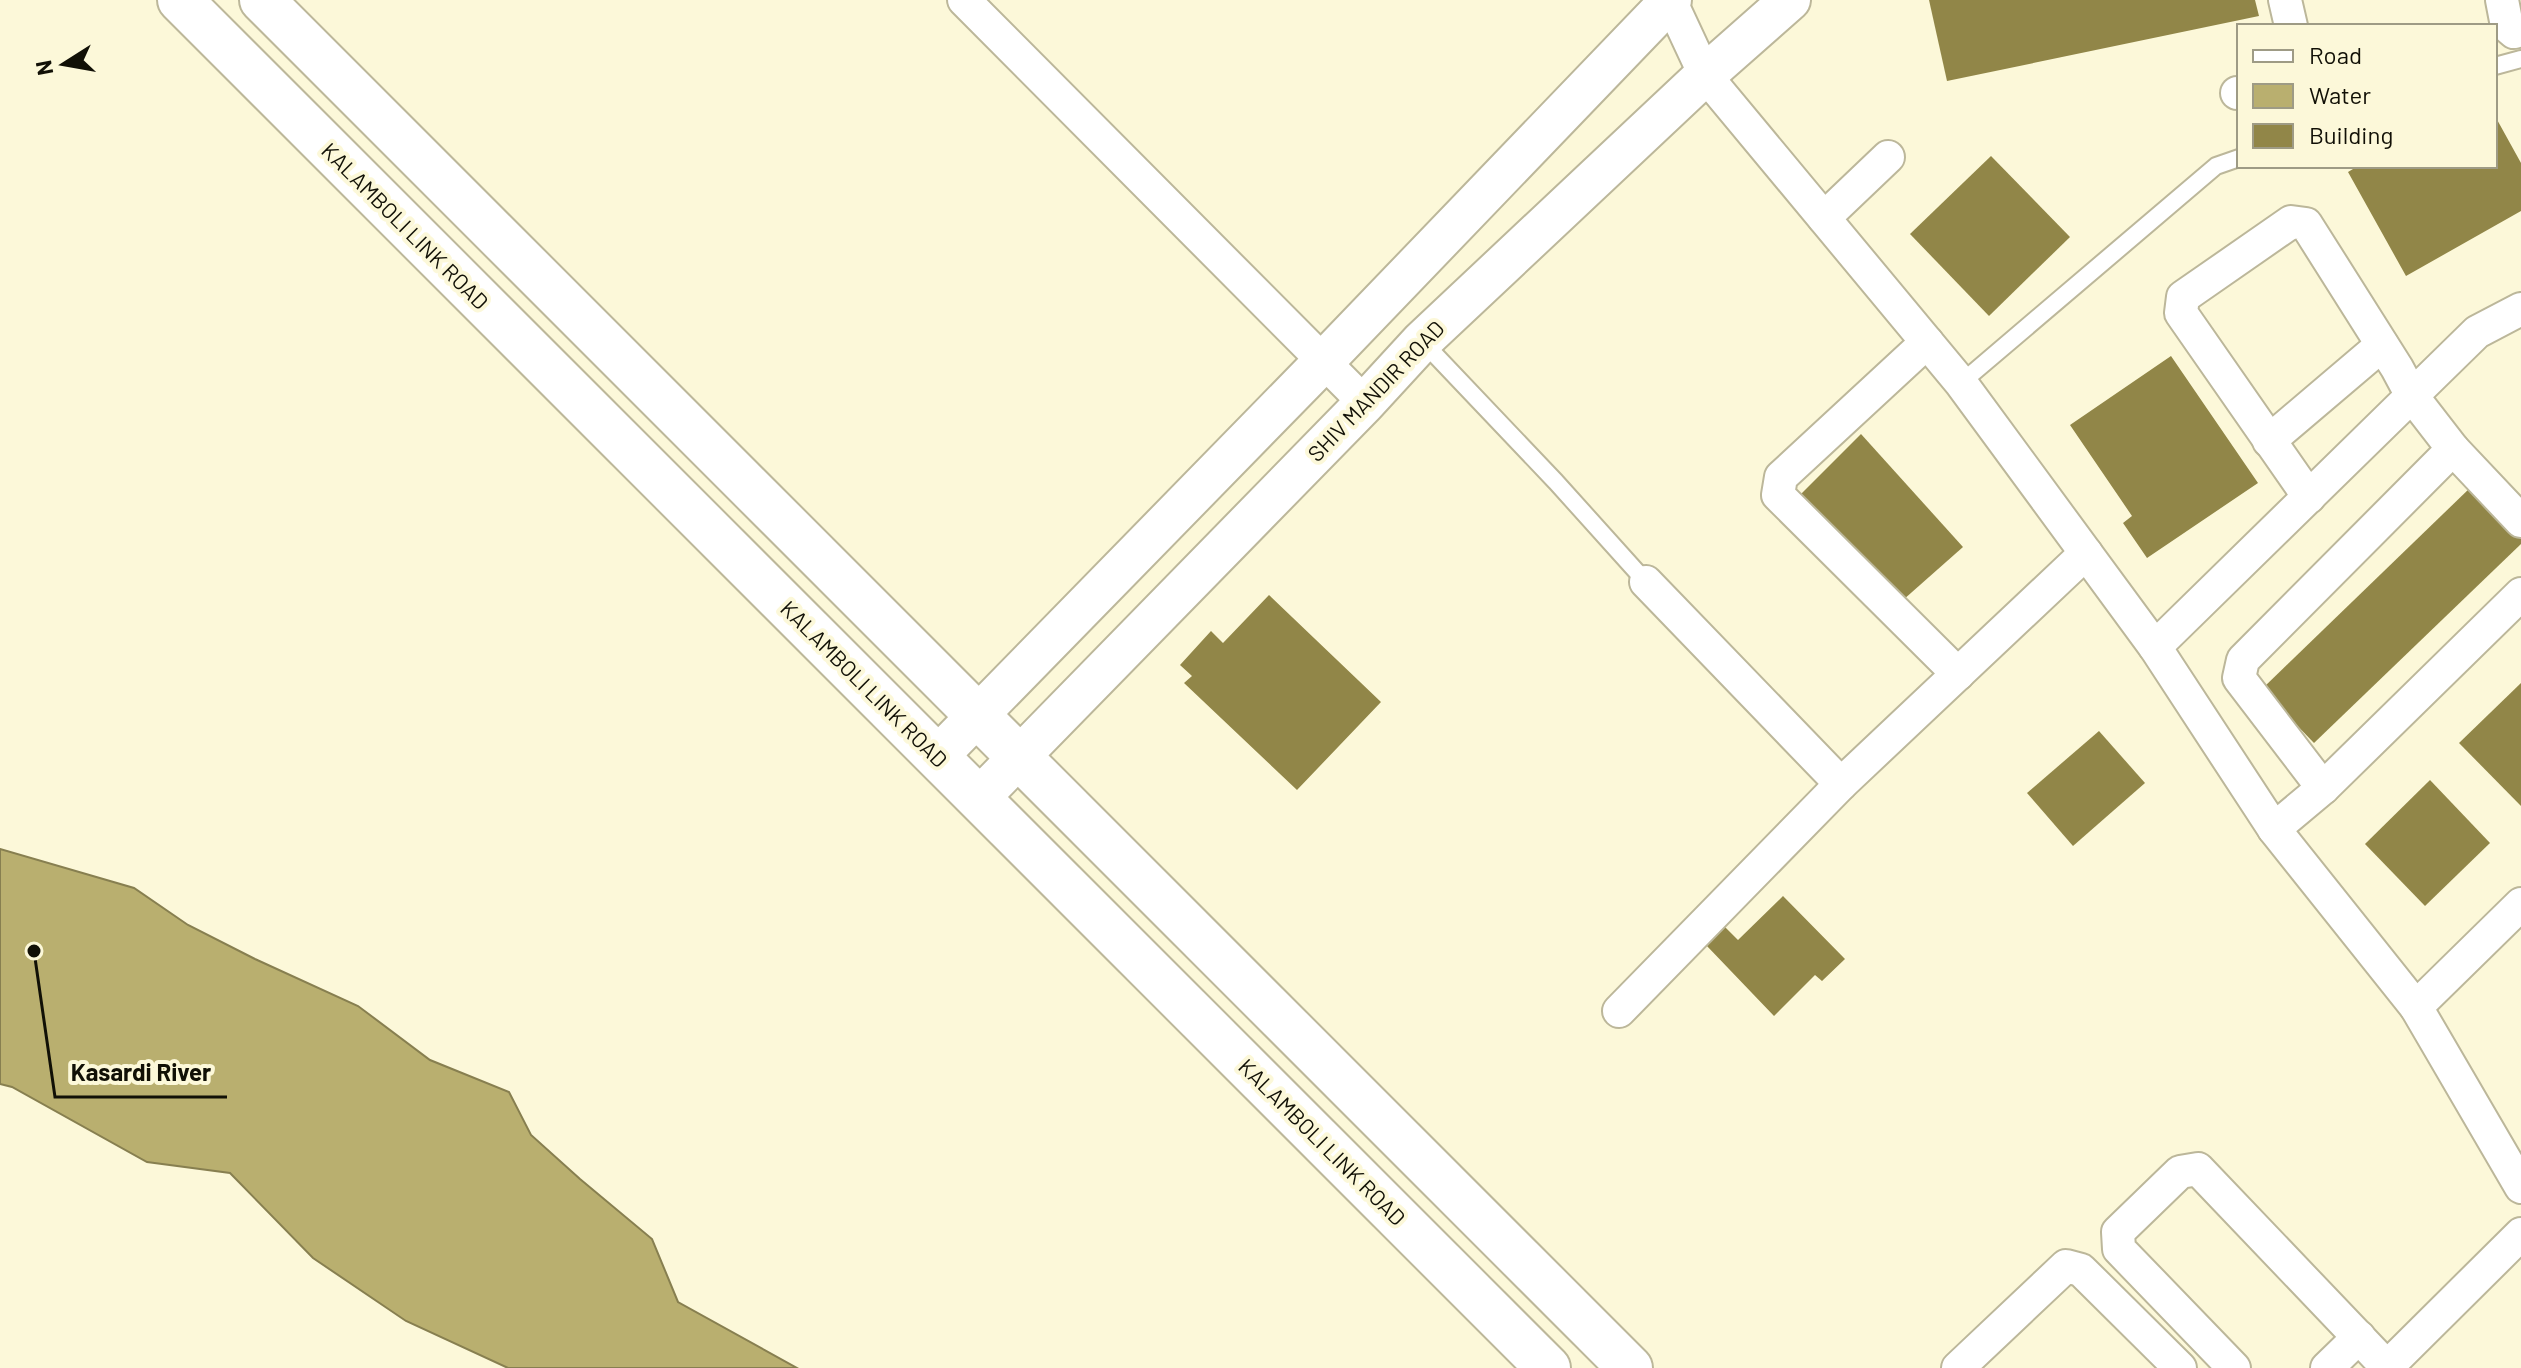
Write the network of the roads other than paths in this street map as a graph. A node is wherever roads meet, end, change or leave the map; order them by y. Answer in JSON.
{"nodes":[{"id":1,"x":180,"y":0,"type":"edge"},
{"id":2,"x":262,"y":0,"type":"edge"},
{"id":3,"x":964,"y":0,"type":"edge"},
{"id":4,"x":1670,"y":0,"type":"edge"},
{"id":5,"x":1790,"y":0,"type":"edge"},
{"id":6,"x":2285,"y":0,"type":"edge"},
{"id":7,"x":2502,"y":0,"type":"edge"},
{"id":8,"x":2291,"y":24,"type":"edge"},
{"id":9,"x":2521,"y":30,"type":"edge"},
{"id":10,"x":2521,"y":59,"type":"edge"},
{"id":11,"x":2497,"y":65,"type":"edge"},
{"id":12,"x":1705,"y":75,"type":"junction"},
{"id":13,"x":1888,"y":157,"type":"dead end"},
{"id":14,"x":2237,"y":159,"type":"edge"},
{"id":15,"x":1824,"y":218,"type":"junction"},
{"id":16,"x":2521,"y":309,"type":"edge"},
{"id":17,"x":1422,"y":341,"type":"junction"},
{"id":18,"x":1927,"y":342,"type":"junction"},
{"id":19,"x":2382,"y":345,"type":"junction"},
{"id":20,"x":1324,"y":361,"type":"junction"},
{"id":21,"x":1961,"y":383,"type":"junction"},
{"id":22,"x":2412,"y":396,"type":"junction"},
{"id":23,"x":1365,"y":403,"type":"junction"},
{"id":24,"x":2269,"y":441,"type":"junction"},
{"id":25,"x":2453,"y":449,"type":"junction"},
{"id":26,"x":2309,"y":497,"type":"junction"},
{"id":27,"x":2521,"y":521,"type":"edge"},
{"id":28,"x":2086,"y":553,"type":"junction"},
{"id":29,"x":1646,"y":582,"type":"joint"},
{"id":30,"x":2521,"y":594,"type":"edge"},
{"id":31,"x":2155,"y":647,"type":"junction"},
{"id":32,"x":1958,"y":674,"type":"junction"},
{"id":33,"x":978,"y":715,"type":"junction"},
{"id":34,"x":937,"y":757,"type":"junction"},
{"id":35,"x":1019,"y":757,"type":"junction"},
{"id":36,"x":1841,"y":784,"type":"junction"},
{"id":37,"x":2323,"y":788,"type":"junction"},
{"id":38,"x":978,"y":799,"type":"junction"},
{"id":39,"x":2274,"y":829,"type":"junction"},
{"id":40,"x":2521,"y":904,"type":"edge"},
{"id":41,"x":2416,"y":1007,"type":"junction"},
{"id":42,"x":1619,"y":1011,"type":"dead end"},
{"id":43,"x":2517,"y":1170,"type":"edge"},
{"id":44,"x":2521,"y":1234,"type":"edge"},
{"id":45,"x":2359,"y":1337,"type":"junction"},
{"id":46,"x":1548,"y":1368,"type":"edge"},
{"id":47,"x":1630,"y":1368,"type":"edge"},
{"id":48,"x":1958,"y":1368,"type":"edge"},
{"id":49,"x":2180,"y":1368,"type":"edge"},
{"id":50,"x":2234,"y":1368,"type":"edge"},
{"id":51,"x":2327,"y":1368,"type":"edge"},
{"id":52,"x":2386,"y":1368,"type":"edge"}],
"edges":[{"from":1,"to":34,"type":"main road","name":"KALAMBOLI LINK ROAD"},
{"from":2,"to":33,"type":"main road"},
{"from":3,"to":20,"type":"street"},
{"from":4,"to":12,"type":"street"},
{"from":4,"to":20,"type":"street"},
{"from":5,"to":12,"type":"street","name":"SHIV MANDIR ROAD"},
{"from":6,"to":8,"type":"street"},
{"from":7,"to":9,"type":"street"},
{"from":10,"to":11,"type":"lane"},
{"from":12,"to":15,"type":"street"},
{"from":12,"to":17,"type":"street","name":"SHIV MANDIR ROAD"},
{"from":13,"to":15,"type":"street"},
{"from":14,"to":21,"type":"lane"},
{"from":15,"to":18,"type":"street"},
{"from":16,"to":22,"type":"street"},
{"from":17,"to":23,"type":"street","name":"SHIV MANDIR ROAD"},
{"from":17,"to":29,"type":"lane"},
{"from":18,"to":21,"type":"street"},
{"from":18,"to":32,"type":"street"},
{"from":19,"to":22,"type":"street"},
{"from":19,"to":24,"type":"street"},
{"from":19,"to":24,"type":"street"},
{"from":20,"to":23,"type":"street"},
{"from":20,"to":33,"type":"street"},
{"from":21,"to":28,"type":"street"},
{"from":22,"to":25,"type":"street"},
{"from":22,"to":26,"type":"street"},
{"from":23,"to":35,"type":"street","name":"SHIV MANDIR ROAD"},
{"from":24,"to":26,"type":"street"},
{"from":25,"to":27,"type":"street"},
{"from":25,"to":37,"type":"street"},
{"from":26,"to":31,"type":"street"},
{"from":28,"to":31,"type":"street"},
{"from":28,"to":32,"type":"street"},
{"from":29,"to":36,"type":"street"},
{"from":30,"to":37,"type":"street"},
{"from":31,"to":39,"type":"street"},
{"from":32,"to":36,"type":"street"},
{"from":33,"to":34,"type":"street"},
{"from":33,"to":35,"type":"main road"},
{"from":34,"to":38,"type":"main road","name":"KALAMBOLI LINK ROAD"},
{"from":35,"to":38,"type":"street","name":"SHIV MANDIR ROAD"},
{"from":35,"to":47,"type":"main road"},
{"from":36,"to":42,"type":"street"},
{"from":37,"to":39,"type":"street"},
{"from":38,"to":46,"type":"main road","name":"KALAMBOLI LINK ROAD"},
{"from":39,"to":41,"type":"street"},
{"from":40,"to":41,"type":"street"},
{"from":41,"to":43,"type":"street"},
{"from":44,"to":52,"type":"street"},
{"from":45,"to":50,"type":"street"},
{"from":45,"to":51,"type":"street"},
{"from":45,"to":52,"type":"street"},
{"from":48,"to":49,"type":"street"}]}
